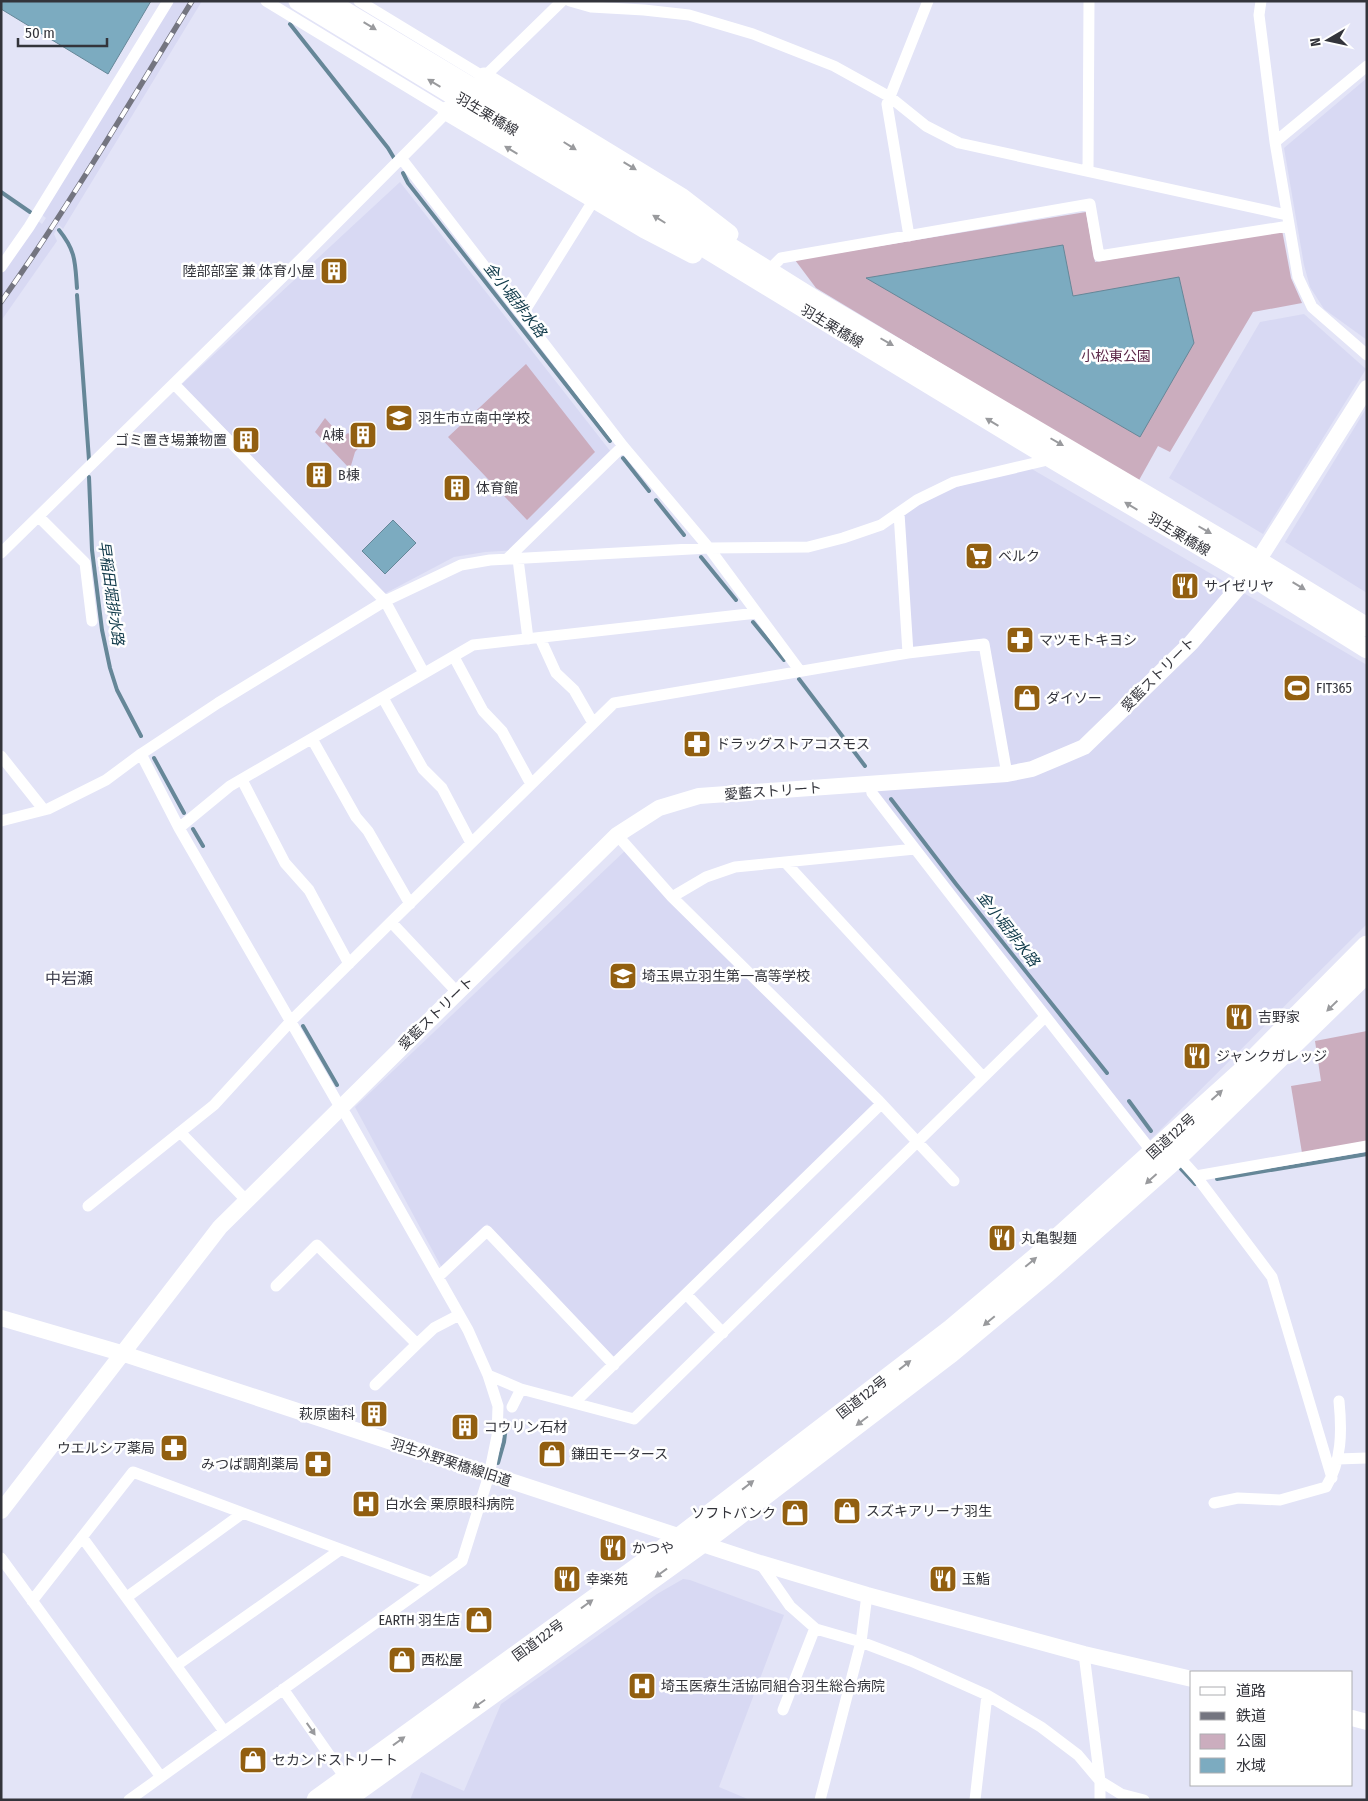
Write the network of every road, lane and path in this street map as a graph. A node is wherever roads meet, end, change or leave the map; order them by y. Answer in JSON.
{"nodes":[{"id":1,"x":168,"y":1,"type":"edge"},
{"id":2,"x":266,"y":1,"type":"edge"},
{"id":3,"x":298,"y":1,"type":"edge"},
{"id":4,"x":328,"y":1,"type":"edge"},
{"id":5,"x":358,"y":1,"type":"edge"},
{"id":6,"x":562,"y":1,"type":"edge"},
{"id":7,"x":570,"y":1,"type":"edge"},
{"id":8,"x":928,"y":1,"type":"edge"},
{"id":9,"x":1089,"y":1,"type":"edge"},
{"id":10,"x":1261,"y":1,"type":"edge"},
{"id":11,"x":1367,"y":66,"type":"edge"},
{"id":12,"x":484,"y":77,"type":"junction"},
{"id":13,"x":890,"y":97,"type":"junction"},
{"id":14,"x":448,"y":112,"type":"junction"},
{"id":15,"x":524,"y":128,"type":"junction"},
{"id":16,"x":1275,"y":142,"type":"junction"},
{"id":17,"x":401,"y":158,"type":"junction"},
{"id":18,"x":1088,"y":171,"type":"junction"},
{"id":19,"x":590,"y":206,"type":"dead end"},
{"id":20,"x":1288,"y":220,"type":"junction"},
{"id":21,"x":908,"y":236,"type":"junction"},
{"id":22,"x":1,"y":267,"type":"edge"},
{"id":23,"x":772,"y":267,"type":"junction"},
{"id":24,"x":816,"y":308,"type":"junction"},
{"id":25,"x":522,"y":315,"type":"junction"},
{"id":26,"x":1367,"y":355,"type":"edge"},
{"id":27,"x":174,"y":384,"type":"junction"},
{"id":28,"x":1367,"y":388,"type":"edge"},
{"id":29,"x":623,"y":446,"type":"junction"},
{"id":30,"x":1052,"y":459,"type":"junction"},
{"id":31,"x":899,"y":513,"type":"junction"},
{"id":32,"x":39,"y":517,"type":"junction"},
{"id":33,"x":709,"y":548,"type":"junction"},
{"id":34,"x":1,"y":554,"type":"edge"},
{"id":35,"x":513,"y":559,"type":"junction"},
{"id":36,"x":1253,"y":568,"type":"junction"},
{"id":37,"x":385,"y":601,"type":"junction"},
{"id":38,"x":757,"y":613,"type":"junction"},
{"id":39,"x":92,"y":621,"type":"dead end"},
{"id":40,"x":1367,"y":627,"type":"edge"},
{"id":41,"x":540,"y":638,"type":"junction"},
{"id":42,"x":528,"y":639,"type":"junction"},
{"id":43,"x":1367,"y":649,"type":"edge"},
{"id":44,"x":908,"y":653,"type":"junction"},
{"id":45,"x":454,"y":657,"type":"junction"},
{"id":46,"x":800,"y":672,"type":"junction"},
{"id":47,"x":424,"y":674,"type":"junction"},
{"id":48,"x":383,"y":698,"type":"junction"},
{"id":49,"x":593,"y":723,"type":"junction"},
{"id":50,"x":312,"y":738,"type":"junction"},
{"id":51,"x":141,"y":754,"type":"junction"},
{"id":52,"x":1,"y":756,"type":"edge"},
{"id":53,"x":1007,"y":774,"type":"junction"},
{"id":54,"x":242,"y":780,"type":"junction"},
{"id":55,"x":531,"y":784,"type":"junction"},
{"id":56,"x":870,"y":784,"type":"junction"},
{"id":57,"x":44,"y":810,"type":"junction"},
{"id":58,"x":1,"y":821,"type":"edge"},
{"id":59,"x":179,"y":828,"type":"junction"},
{"id":60,"x":617,"y":836,"type":"junction"},
{"id":61,"x":471,"y":843,"type":"junction"},
{"id":62,"x":915,"y":849,"type":"junction"},
{"id":63,"x":785,"y":862,"type":"junction"},
{"id":64,"x":672,"y":897,"type":"junction"},
{"id":65,"x":410,"y":904,"type":"junction"},
{"id":66,"x":391,"y":922,"type":"junction"},
{"id":67,"x":1367,"y":946,"type":"edge"},
{"id":68,"x":349,"y":964,"type":"junction"},
{"id":69,"x":1367,"y":972,"type":"edge"},
{"id":70,"x":457,"y":992,"type":"junction"},
{"id":71,"x":1044,"y":1017,"type":"junction"},
{"id":72,"x":291,"y":1021,"type":"junction"},
{"id":73,"x":984,"y":1077,"type":"junction"},
{"id":74,"x":881,"y":1104,"type":"junction"},
{"id":75,"x":340,"y":1107,"type":"junction"},
{"id":76,"x":180,"y":1132,"type":"junction"},
{"id":77,"x":918,"y":1142,"type":"junction"},
{"id":78,"x":1367,"y":1146,"type":"edge"},
{"id":79,"x":1153,"y":1153,"type":"junction"},
{"id":80,"x":1178,"y":1156,"type":"junction"},
{"id":81,"x":1196,"y":1176,"type":"junction"},
{"id":82,"x":954,"y":1181,"type":"dead end"},
{"id":83,"x":247,"y":1201,"type":"junction"},
{"id":84,"x":88,"y":1206,"type":"dead end"},
{"id":85,"x":438,"y":1277,"type":"junction"},
{"id":86,"x":276,"y":1286,"type":"dead end"},
{"id":87,"x":686,"y":1294,"type":"junction"},
{"id":88,"x":459,"y":1315,"type":"junction"},
{"id":89,"x":1,"y":1318,"type":"edge"},
{"id":90,"x":723,"y":1333,"type":"junction"},
{"id":91,"x":417,"y":1344,"type":"junction"},
{"id":92,"x":121,"y":1354,"type":"junction"},
{"id":93,"x":614,"y":1365,"type":"junction"},
{"id":94,"x":488,"y":1375,"type":"junction"},
{"id":95,"x":375,"y":1385,"type":"dead end"},
{"id":96,"x":521,"y":1389,"type":"junction"},
{"id":97,"x":1339,"y":1401,"type":"dead end"},
{"id":98,"x":574,"y":1403,"type":"junction"},
{"id":99,"x":512,"y":1407,"type":"dead end"},
{"id":100,"x":1367,"y":1458,"type":"edge"},
{"id":101,"x":1337,"y":1459,"type":"junction"},
{"id":102,"x":489,"y":1475,"type":"junction"},
{"id":103,"x":1332,"y":1478,"type":"junction"},
{"id":104,"x":1214,"y":1503,"type":"dead end"},
{"id":105,"x":1,"y":1511,"type":"edge"},
{"id":106,"x":243,"y":1513,"type":"junction"},
{"id":107,"x":82,"y":1537,"type":"junction"},
{"id":108,"x":691,"y":1540,"type":"junction"},
{"id":109,"x":340,"y":1550,"type":"junction"},
{"id":110,"x":1,"y":1558,"type":"edge"},
{"id":111,"x":760,"y":1563,"type":"junction"},
{"id":112,"x":431,"y":1583,"type":"junction"},
{"id":113,"x":867,"y":1595,"type":"junction"},
{"id":114,"x":127,"y":1597,"type":"junction"},
{"id":115,"x":32,"y":1601,"type":"junction"},
{"id":116,"x":815,"y":1628,"type":"junction"},
{"id":117,"x":861,"y":1642,"type":"junction"},
{"id":118,"x":1084,"y":1654,"type":"junction"},
{"id":119,"x":177,"y":1665,"type":"junction"},
{"id":120,"x":1190,"y":1679,"type":"edge"},
{"id":121,"x":283,"y":1689,"type":"junction"},
{"id":122,"x":987,"y":1695,"type":"junction"},
{"id":123,"x":783,"y":1710,"type":"dead end"},
{"id":124,"x":1353,"y":1718,"type":"edge"},
{"id":125,"x":1367,"y":1722,"type":"edge"},
{"id":126,"x":224,"y":1731,"type":"junction"},
{"id":127,"x":160,"y":1777,"type":"junction"},
{"id":128,"x":1100,"y":1782,"type":"junction"},
{"id":129,"x":351,"y":1793,"type":"edge"},
{"id":130,"x":129,"y":1800,"type":"edge"},
{"id":131,"x":317,"y":1800,"type":"edge"},
{"id":132,"x":820,"y":1800,"type":"edge"},
{"id":133,"x":975,"y":1800,"type":"edge"},
{"id":134,"x":1100,"y":1800,"type":"edge"},
{"id":135,"x":1144,"y":1800,"type":"edge"}],
"edges":[{"from":1,"to":22,"type":"street"},
{"from":2,"to":14,"type":"street"},
{"from":15,"to":3,"type":"main road","name":"羽生栗橋線","one_way":true},
{"from":4,"to":15,"type":"main road","name":"羽生栗橋線","one_way":true},
{"from":5,"to":12,"type":"street"},
{"from":6,"to":12,"type":"street"},
{"from":7,"to":13,"type":"street"},
{"from":8,"to":13,"type":"street"},
{"from":9,"to":18,"type":"street"},
{"from":10,"to":16,"type":"street"},
{"from":11,"to":16,"type":"street"},
{"from":12,"to":14,"type":"street"},
{"from":12,"to":23,"type":"main road","one_way":true},
{"from":13,"to":18,"type":"street"},
{"from":13,"to":21,"type":"street"},
{"from":14,"to":17,"type":"street"},
{"from":24,"to":14,"type":"main road","one_way":true},
{"from":15,"to":24,"type":"main road","name":"羽生栗橋線"},
{"from":16,"to":20,"type":"street"},
{"from":17,"to":25,"type":"street"},
{"from":17,"to":27,"type":"street"},
{"from":18,"to":20,"type":"street"},
{"from":19,"to":25,"type":"street"},
{"from":20,"to":21,"type":"street"},
{"from":20,"to":26,"type":"street"},
{"from":21,"to":23,"type":"street"},
{"from":23,"to":24,"type":"main road"},
{"from":30,"to":24,"type":"main road","name":"羽生栗橋線","one_way":true},
{"from":24,"to":36,"type":"main road","name":"羽生栗橋線","one_way":true},
{"from":25,"to":29,"type":"street"},
{"from":27,"to":32,"type":"street"},
{"from":27,"to":37,"type":"street"},
{"from":28,"to":36,"type":"street","name":"愛藍ストリート"},
{"from":29,"to":33,"type":"street"},
{"from":29,"to":35,"type":"street"},
{"from":30,"to":31,"type":"street"},
{"from":36,"to":30,"type":"main road","name":"羽生栗橋線","one_way":true},
{"from":31,"to":33,"type":"street"},
{"from":31,"to":44,"type":"street"},
{"from":32,"to":34,"type":"street"},
{"from":32,"to":39,"type":"street"},
{"from":33,"to":35,"type":"street"},
{"from":33,"to":38,"type":"street"},
{"from":35,"to":37,"type":"street"},
{"from":35,"to":42,"type":"street"},
{"from":36,"to":40,"type":"main road","name":"羽生栗橋線","one_way":true},
{"from":36,"to":43,"type":"main road","name":"羽生栗橋線"},
{"from":36,"to":53,"type":"street","name":"愛藍ストリート"},
{"from":37,"to":47,"type":"street"},
{"from":37,"to":51,"type":"street"},
{"from":38,"to":41,"type":"street"},
{"from":38,"to":46,"type":"street"},
{"from":41,"to":42,"type":"street"},
{"from":41,"to":49,"type":"street"},
{"from":42,"to":45,"type":"street"},
{"from":44,"to":46,"type":"street"},
{"from":44,"to":53,"type":"street"},
{"from":45,"to":47,"type":"street"},
{"from":45,"to":55,"type":"street"},
{"from":46,"to":49,"type":"street"},
{"from":47,"to":48,"type":"street"},
{"from":48,"to":50,"type":"street"},
{"from":48,"to":61,"type":"street"},
{"from":49,"to":55,"type":"street"},
{"from":50,"to":54,"type":"street"},
{"from":50,"to":65,"type":"street"},
{"from":51,"to":57,"type":"street"},
{"from":51,"to":59,"type":"street"},
{"from":52,"to":57,"type":"street"},
{"from":53,"to":56,"type":"street","name":"愛藍ストリート"},
{"from":54,"to":59,"type":"street"},
{"from":54,"to":68,"type":"street"},
{"from":55,"to":61,"type":"street"},
{"from":56,"to":60,"type":"street","name":"愛藍ストリート"},
{"from":56,"to":62,"type":"street"},
{"from":57,"to":58,"type":"street"},
{"from":59,"to":72,"type":"street"},
{"from":60,"to":64,"type":"street"},
{"from":60,"to":70,"type":"street","name":"愛藍ストリート"},
{"from":61,"to":65,"type":"street"},
{"from":62,"to":63,"type":"street"},
{"from":62,"to":71,"type":"street"},
{"from":63,"to":64,"type":"street"},
{"from":63,"to":73,"type":"street"},
{"from":64,"to":74,"type":"street"},
{"from":65,"to":66,"type":"street"},
{"from":66,"to":68,"type":"street"},
{"from":66,"to":70,"type":"street"},
{"from":79,"to":67,"type":"highway","name":"国道122号","one_way":true},
{"from":68,"to":72,"type":"street"},
{"from":69,"to":80,"type":"highway","name":"国道122号","one_way":true},
{"from":70,"to":75,"type":"street","name":"愛藍ストリート"},
{"from":71,"to":73,"type":"street"},
{"from":71,"to":79,"type":"street"},
{"from":72,"to":75,"type":"street"},
{"from":72,"to":76,"type":"street"},
{"from":73,"to":77,"type":"street"},
{"from":74,"to":77,"type":"street"},
{"from":74,"to":87,"type":"street"},
{"from":75,"to":83,"type":"street","name":"愛藍ストリート"},
{"from":75,"to":85,"type":"street"},
{"from":76,"to":83,"type":"street"},
{"from":76,"to":84,"type":"street"},
{"from":77,"to":82,"type":"street"},
{"from":77,"to":90,"type":"street"},
{"from":78,"to":81,"type":"street"},
{"from":108,"to":79,"type":"highway","name":"国道122号","one_way":true},
{"from":80,"to":81,"type":"street"},
{"from":80,"to":108,"type":"highway","name":"国道122号","one_way":true},
{"from":81,"to":103,"type":"street"},
{"from":83,"to":92,"type":"street","name":"愛藍ストリート"},
{"from":85,"to":88,"type":"street"},
{"from":85,"to":93,"type":"street"},
{"from":86,"to":91,"type":"street"},
{"from":87,"to":90,"type":"street"},
{"from":87,"to":93,"type":"street"},
{"from":88,"to":91,"type":"street"},
{"from":88,"to":94,"type":"street"},
{"from":89,"to":92,"type":"street","name":"羽生外野栗橋線旧道"},
{"from":90,"to":98,"type":"street"},
{"from":91,"to":95,"type":"street"},
{"from":92,"to":102,"type":"street","name":"羽生外野栗橋線旧道"},
{"from":92,"to":105,"type":"street","name":"愛藍ストリート"},
{"from":93,"to":98,"type":"street"},
{"from":94,"to":96,"type":"street"},
{"from":94,"to":102,"type":"street"},
{"from":96,"to":98,"type":"street"},
{"from":96,"to":99,"type":"street"},
{"from":97,"to":101,"type":"street"},
{"from":100,"to":101,"type":"street"},
{"from":101,"to":103,"type":"street"},
{"from":102,"to":108,"type":"street","name":"羽生外野栗橋線旧道"},
{"from":102,"to":112,"type":"street"},
{"from":103,"to":104,"type":"street"},
{"from":106,"to":107,"type":"street"},
{"from":106,"to":109,"type":"street"},
{"from":106,"to":114,"type":"street"},
{"from":107,"to":114,"type":"street"},
{"from":107,"to":115,"type":"street"},
{"from":108,"to":111,"type":"street","name":"羽生外野栗橋線旧道"},
{"from":108,"to":129,"type":"highway","name":"国道122号"},
{"from":109,"to":112,"type":"street"},
{"from":109,"to":119,"type":"street"},
{"from":110,"to":115,"type":"street"},
{"from":111,"to":113,"type":"street","name":"羽生外野栗橋線旧道"},
{"from":111,"to":116,"type":"street"},
{"from":112,"to":121,"type":"street"},
{"from":113,"to":117,"type":"street"},
{"from":113,"to":118,"type":"street","name":"羽生外野栗橋線旧道"},
{"from":114,"to":119,"type":"street"},
{"from":115,"to":127,"type":"street"},
{"from":116,"to":117,"type":"street"},
{"from":116,"to":123,"type":"street"},
{"from":117,"to":122,"type":"street"},
{"from":117,"to":132,"type":"street"},
{"from":118,"to":120,"type":"street","name":"羽生外野栗橋線旧道"},
{"from":118,"to":128,"type":"street"},
{"from":119,"to":126,"type":"street"},
{"from":121,"to":126,"type":"street"},
{"from":121,"to":129,"type":"street","one_way":true},
{"from":122,"to":128,"type":"street"},
{"from":122,"to":133,"type":"street"},
{"from":124,"to":125,"type":"street"},
{"from":126,"to":127,"type":"street"},
{"from":127,"to":130,"type":"street"},
{"from":128,"to":134,"type":"street"},
{"from":128,"to":135,"type":"street"},
{"from":129,"to":131,"type":"highway","name":"国道122号"}]}
